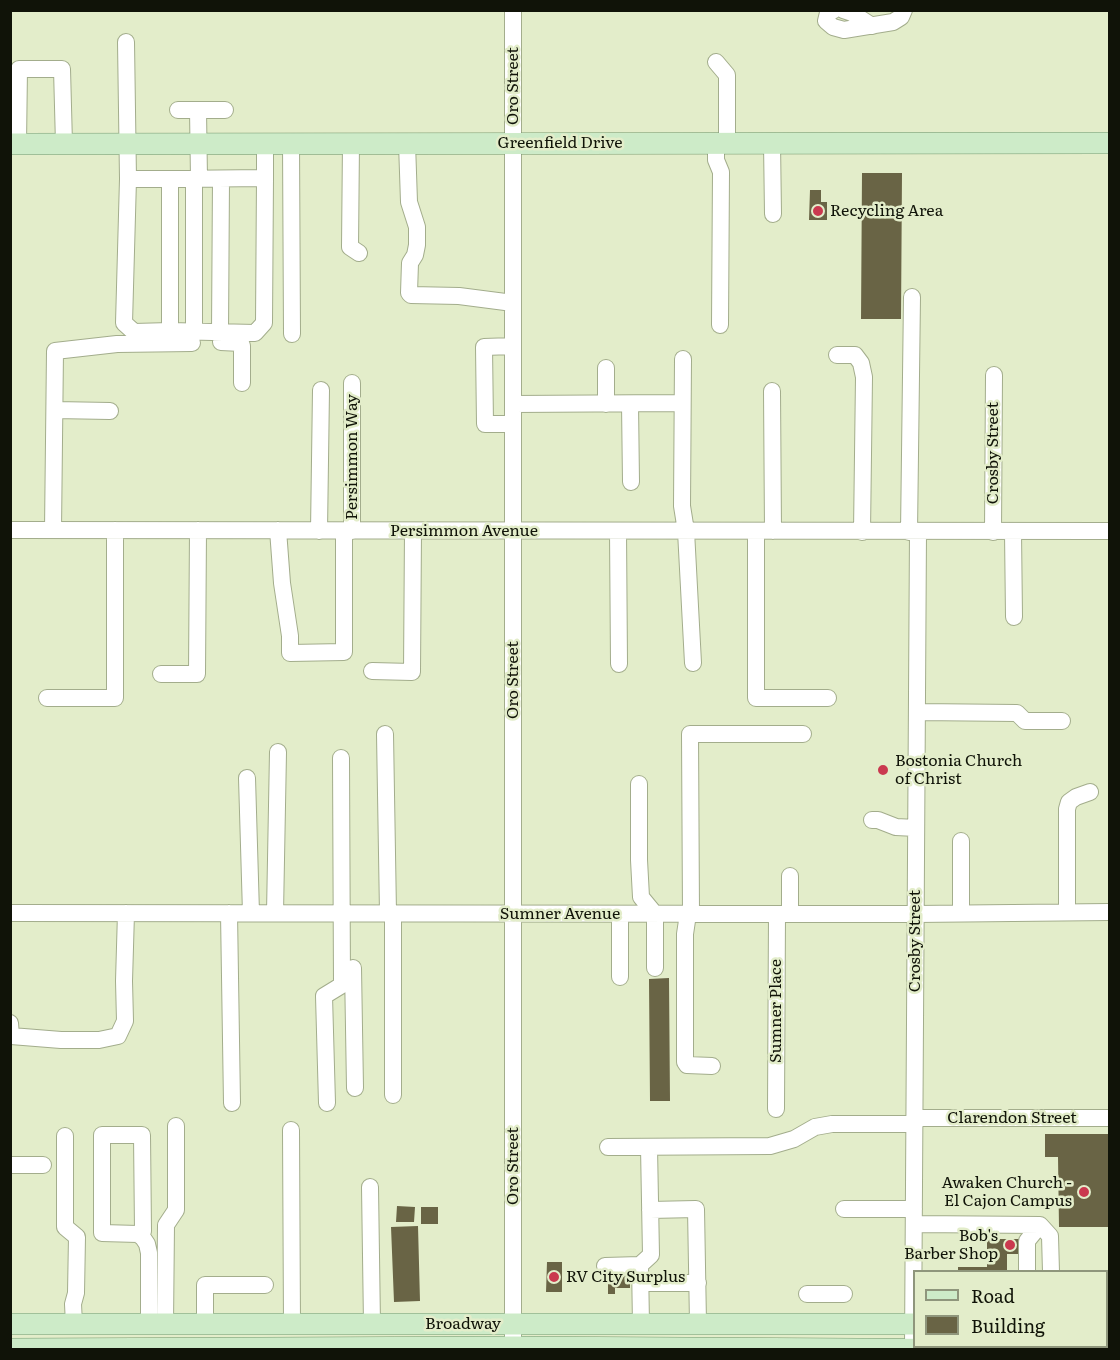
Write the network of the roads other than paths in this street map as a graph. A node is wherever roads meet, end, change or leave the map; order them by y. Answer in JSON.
{"nodes":[{"id":1,"x":513,"y":10,"type":"edge"},
{"id":2,"x":834,"y":10,"type":"edge"},
{"id":3,"x":843,"y":10,"type":"edge"},
{"id":4,"x":904,"y":10,"type":"edge"},
{"id":5,"x":872,"y":26,"type":"junction"},
{"id":6,"x":126,"y":42,"type":"dead end"},
{"id":7,"x":716,"y":62,"type":"dead end"},
{"id":8,"x":178,"y":110,"type":"dead end"},
{"id":9,"x":198,"y":110,"type":"junction"},
{"id":10,"x":225,"y":110,"type":"dead end"},
{"id":11,"x":265,"y":143,"type":"junction"},
{"id":12,"x":291,"y":143,"type":"junction"},
{"id":13,"x":351,"y":143,"type":"junction"},
{"id":14,"x":407,"y":143,"type":"junction"},
{"id":15,"x":513,"y":143,"type":"junction"},
{"id":16,"x":721,"y":143,"type":"junction"},
{"id":17,"x":772,"y":143,"type":"junction"},
{"id":18,"x":1110,"y":143,"type":"edge"},
{"id":19,"x":14,"y":144,"type":"edge"},
{"id":20,"x":64,"y":144,"type":"junction"},
{"id":21,"x":128,"y":144,"type":"junction"},
{"id":22,"x":199,"y":144,"type":"junction"},
{"id":23,"x":264,"y":178,"type":"junction"},
{"id":24,"x":128,"y":179,"type":"junction"},
{"id":25,"x":170,"y":179,"type":"junction"},
{"id":26,"x":196,"y":179,"type":"junction"},
{"id":27,"x":221,"y":179,"type":"junction"},
{"id":28,"x":773,"y":214,"type":"dead end"},
{"id":29,"x":359,"y":253,"type":"dead end"},
{"id":30,"x":912,"y":297,"type":"dead end"},
{"id":31,"x":513,"y":303,"type":"junction"},
{"id":32,"x":720,"y":325,"type":"dead end"},
{"id":33,"x":170,"y":331,"type":"junction"},
{"id":34,"x":194,"y":332,"type":"junction"},
{"id":35,"x":220,"y":332,"type":"junction"},
{"id":36,"x":292,"y":334,"type":"dead end"},
{"id":37,"x":513,"y":346,"type":"junction"},
{"id":38,"x":837,"y":355,"type":"dead end"},
{"id":39,"x":683,"y":359,"type":"dead end"},
{"id":40,"x":606,"y":368,"type":"dead end"},
{"id":41,"x":994,"y":375,"type":"dead end"},
{"id":42,"x":352,"y":382,"type":"dead end"},
{"id":43,"x":242,"y":383,"type":"dead end"},
{"id":44,"x":321,"y":390,"type":"dead end"},
{"id":45,"x":772,"y":391,"type":"dead end"},
{"id":46,"x":676,"y":403,"type":"dead end"},
{"id":47,"x":513,"y":404,"type":"junction"},
{"id":48,"x":606,"y":404,"type":"junction"},
{"id":49,"x":630,"y":404,"type":"junction"},
{"id":50,"x":55,"y":410,"type":"junction"},
{"id":51,"x":110,"y":411,"type":"dead end"},
{"id":52,"x":513,"y":424,"type":"junction"},
{"id":53,"x":631,"y":482,"type":"dead end"},
{"id":54,"x":10,"y":530,"type":"edge"},
{"id":55,"x":53,"y":530,"type":"junction"},
{"id":56,"x":115,"y":530,"type":"junction"},
{"id":57,"x":198,"y":530,"type":"junction"},
{"id":58,"x":278,"y":530,"type":"junction"},
{"id":59,"x":319,"y":531,"type":"junction"},
{"id":60,"x":348,"y":531,"type":"junction"},
{"id":61,"x":413,"y":531,"type":"junction"},
{"id":62,"x":513,"y":531,"type":"junction"},
{"id":63,"x":618,"y":531,"type":"junction"},
{"id":64,"x":686,"y":531,"type":"junction"},
{"id":65,"x":756,"y":531,"type":"junction"},
{"id":66,"x":773,"y":531,"type":"junction"},
{"id":67,"x":1110,"y":531,"type":"edge"},
{"id":68,"x":862,"y":532,"type":"junction"},
{"id":69,"x":913,"y":532,"type":"junction"},
{"id":70,"x":993,"y":532,"type":"junction"},
{"id":71,"x":1013,"y":532,"type":"junction"},
{"id":72,"x":1014,"y":616,"type":"dead end"},
{"id":73,"x":693,"y":663,"type":"dead end"},
{"id":74,"x":619,"y":664,"type":"dead end"},
{"id":75,"x":372,"y":671,"type":"dead end"},
{"id":76,"x":161,"y":674,"type":"dead end"},
{"id":77,"x":47,"y":698,"type":"dead end"},
{"id":78,"x":828,"y":698,"type":"dead end"},
{"id":79,"x":917,"y":712,"type":"junction"},
{"id":80,"x":1062,"y":721,"type":"dead end"},
{"id":81,"x":385,"y":734,"type":"dead end"},
{"id":82,"x":803,"y":734,"type":"dead end"},
{"id":83,"x":278,"y":752,"type":"dead end"},
{"id":84,"x":341,"y":758,"type":"dead end"},
{"id":85,"x":247,"y":778,"type":"dead end"},
{"id":86,"x":639,"y":784,"type":"dead end"},
{"id":87,"x":1090,"y":792,"type":"dead end"},
{"id":88,"x":872,"y":820,"type":"dead end"},
{"id":89,"x":916,"y":828,"type":"junction"},
{"id":90,"x":961,"y":841,"type":"dead end"},
{"id":91,"x":790,"y":876,"type":"dead end"},
{"id":92,"x":1067,"y":912,"type":"junction"},
{"id":93,"x":1110,"y":912,"type":"edge"},
{"id":94,"x":10,"y":913,"type":"edge"},
{"id":95,"x":126,"y":913,"type":"junction"},
{"id":96,"x":230,"y":913,"type":"junction"},
{"id":97,"x":251,"y":913,"type":"junction"},
{"id":98,"x":961,"y":913,"type":"junction"},
{"id":99,"x":275,"y":914,"type":"junction"},
{"id":100,"x":347,"y":914,"type":"junction"},
{"id":101,"x":390,"y":914,"type":"junction"},
{"id":102,"x":513,"y":914,"type":"junction"},
{"id":103,"x":620,"y":914,"type":"junction"},
{"id":104,"x":655,"y":914,"type":"junction"},
{"id":105,"x":689,"y":914,"type":"junction"},
{"id":106,"x":783,"y":914,"type":"junction"},
{"id":107,"x":916,"y":914,"type":"junction"},
{"id":108,"x":655,"y":968,"type":"dead end"},
{"id":109,"x":620,"y":977,"type":"dead end"},
{"id":110,"x":10,"y":1023,"type":"edge"},
{"id":111,"x":11,"y":1036,"type":"edge"},
{"id":112,"x":712,"y":1066,"type":"dead end"},
{"id":113,"x":354,"y":1088,"type":"dead end"},
{"id":114,"x":393,"y":1095,"type":"dead end"},
{"id":115,"x":232,"y":1103,"type":"dead end"},
{"id":116,"x":327,"y":1103,"type":"dead end"},
{"id":117,"x":776,"y":1109,"type":"dead end"},
{"id":118,"x":1110,"y":1118,"type":"edge"},
{"id":119,"x":914,"y":1121,"type":"junction"},
{"id":120,"x":176,"y":1125,"type":"dead end"},
{"id":121,"x":291,"y":1130,"type":"dead end"},
{"id":122,"x":65,"y":1136,"type":"dead end"},
{"id":123,"x":608,"y":1147,"type":"dead end"},
{"id":124,"x":649,"y":1147,"type":"junction"},
{"id":125,"x":10,"y":1165,"type":"edge"},
{"id":126,"x":43,"y":1165,"type":"dead end"},
{"id":127,"x":370,"y":1187,"type":"dead end"},
{"id":128,"x":844,"y":1209,"type":"dead end"},
{"id":129,"x":650,"y":1210,"type":"junction"},
{"id":130,"x":914,"y":1216,"type":"junction"},
{"id":131,"x":1040,"y":1225,"type":"junction"},
{"id":132,"x":138,"y":1234,"type":"junction"},
{"id":133,"x":640,"y":1265,"type":"junction"},
{"id":134,"x":605,"y":1266,"type":"dead end"},
{"id":135,"x":914,"y":1270,"type":"edge"},
{"id":136,"x":1027,"y":1270,"type":"edge"},
{"id":137,"x":1051,"y":1270,"type":"edge"},
{"id":138,"x":641,"y":1283,"type":"junction"},
{"id":139,"x":698,"y":1283,"type":"junction"},
{"id":140,"x":265,"y":1285,"type":"dead end"},
{"id":141,"x":807,"y":1294,"type":"dead end"},
{"id":142,"x":844,"y":1294,"type":"dead end"},
{"id":143,"x":698,"y":1323,"type":"junction"},
{"id":144,"x":10,"y":1324,"type":"edge"},
{"id":145,"x":74,"y":1324,"type":"junction"},
{"id":146,"x":157,"y":1324,"type":"junction"},
{"id":147,"x":205,"y":1324,"type":"junction"},
{"id":148,"x":292,"y":1324,"type":"junction"},
{"id":149,"x":372,"y":1324,"type":"junction"},
{"id":150,"x":513,"y":1324,"type":"junction"},
{"id":151,"x":641,"y":1324,"type":"junction"},
{"id":152,"x":913,"y":1324,"type":"edge"},
{"id":153,"x":513,"y":1348,"type":"edge"},
{"id":154,"x":10,"y":1349,"type":"edge"},
{"id":155,"x":65,"y":1349,"type":"edge"},
{"id":156,"x":109,"y":1349,"type":"edge"},
{"id":157,"x":185,"y":1349,"type":"edge"},
{"id":158,"x":252,"y":1349,"type":"edge"},
{"id":159,"x":296,"y":1349,"type":"edge"},
{"id":160,"x":462,"y":1349,"type":"edge"},
{"id":161,"x":602,"y":1349,"type":"edge"},
{"id":162,"x":632,"y":1349,"type":"edge"},
{"id":163,"x":660,"y":1349,"type":"edge"},
{"id":164,"x":735,"y":1349,"type":"edge"},
{"id":165,"x":764,"y":1349,"type":"edge"},
{"id":166,"x":858,"y":1349,"type":"edge"},
{"id":167,"x":882,"y":1349,"type":"edge"},
{"id":168,"x":913,"y":1349,"type":"edge"},
{"id":169,"x":971,"y":1349,"type":"edge"},
{"id":170,"x":1009,"y":1349,"type":"edge"},
{"id":171,"x":1030,"y":1350,"type":"edge"}],
"edges":[{"from":1,"to":15,"type":"street","name":"Oro Street"},
{"from":2,"to":5,"type":"street"},
{"from":3,"to":5,"type":"street"},
{"from":4,"to":5,"type":"street"},
{"from":6,"to":21,"type":"street"},
{"from":7,"to":16,"type":"street"},
{"from":8,"to":9,"type":"street"},
{"from":9,"to":10,"type":"street"},
{"from":9,"to":22,"type":"street"},
{"from":11,"to":12,"type":"main road","name":"Greenfield Drive"},
{"from":11,"to":22,"type":"main road","name":"Greenfield Drive"},
{"from":11,"to":23,"type":"street"},
{"from":12,"to":13,"type":"main road","name":"Greenfield Drive"},
{"from":12,"to":36,"type":"street"},
{"from":13,"to":14,"type":"main road","name":"Greenfield Drive"},
{"from":13,"to":29,"type":"street"},
{"from":14,"to":15,"type":"main road","name":"Greenfield Drive"},
{"from":14,"to":31,"type":"street"},
{"from":15,"to":16,"type":"main road","name":"Greenfield Drive"},
{"from":15,"to":31,"type":"street","name":"Oro Street"},
{"from":16,"to":17,"type":"main road","name":"Greenfield Drive"},
{"from":16,"to":32,"type":"street"},
{"from":17,"to":18,"type":"main road","name":"Greenfield Drive"},
{"from":17,"to":28,"type":"street"},
{"from":19,"to":20,"type":"main road","name":"Greenfield Drive"},
{"from":19,"to":20,"type":"street"},
{"from":20,"to":21,"type":"main road","name":"Greenfield Drive"},
{"from":21,"to":22,"type":"main road","name":"Greenfield Drive"},
{"from":21,"to":24,"type":"street"},
{"from":22,"to":26,"type":"street"},
{"from":23,"to":27,"type":"street"},
{"from":23,"to":35,"type":"street"},
{"from":24,"to":25,"type":"street"},
{"from":24,"to":33,"type":"street"},
{"from":25,"to":26,"type":"street"},
{"from":25,"to":33,"type":"street"},
{"from":26,"to":27,"type":"street"},
{"from":26,"to":34,"type":"street"},
{"from":27,"to":35,"type":"street"},
{"from":30,"to":69,"type":"street","name":"Crosby Street"},
{"from":31,"to":37,"type":"street","name":"Oro Street"},
{"from":33,"to":34,"type":"street"},
{"from":34,"to":35,"type":"street"},
{"from":37,"to":47,"type":"street","name":"Oro Street"},
{"from":37,"to":52,"type":"street"},
{"from":38,"to":68,"type":"street"},
{"from":39,"to":64,"type":"street"},
{"from":40,"to":48,"type":"street"},
{"from":41,"to":70,"type":"street","name":"Crosby Street"},
{"from":42,"to":60,"type":"street","name":"Persimmon Way"},
{"from":43,"to":50,"type":"street"},
{"from":44,"to":59,"type":"street"},
{"from":45,"to":66,"type":"street"},
{"from":46,"to":49,"type":"street"},
{"from":47,"to":48,"type":"street"},
{"from":47,"to":52,"type":"street","name":"Oro Street"},
{"from":48,"to":49,"type":"street"},
{"from":49,"to":53,"type":"street"},
{"from":50,"to":51,"type":"street"},
{"from":50,"to":55,"type":"street"},
{"from":52,"to":62,"type":"street","name":"Oro Street"},
{"from":54,"to":55,"type":"street","name":"Persimmon Avenue"},
{"from":55,"to":56,"type":"street","name":"Persimmon Avenue"},
{"from":56,"to":57,"type":"street","name":"Persimmon Avenue"},
{"from":56,"to":77,"type":"street"},
{"from":57,"to":58,"type":"street","name":"Persimmon Avenue"},
{"from":57,"to":76,"type":"street"},
{"from":58,"to":59,"type":"street","name":"Persimmon Avenue"},
{"from":58,"to":60,"type":"street","name":"Persimmon Way"},
{"from":59,"to":60,"type":"street","name":"Persimmon Avenue"},
{"from":60,"to":61,"type":"street","name":"Persimmon Avenue"},
{"from":61,"to":62,"type":"street","name":"Persimmon Avenue"},
{"from":61,"to":75,"type":"street"},
{"from":62,"to":63,"type":"street","name":"Persimmon Avenue"},
{"from":62,"to":102,"type":"street","name":"Oro Street"},
{"from":63,"to":64,"type":"street","name":"Persimmon Avenue"},
{"from":63,"to":74,"type":"street"},
{"from":64,"to":65,"type":"street","name":"Persimmon Avenue"},
{"from":64,"to":73,"type":"street"},
{"from":65,"to":66,"type":"street","name":"Persimmon Avenue"},
{"from":65,"to":78,"type":"street"},
{"from":66,"to":68,"type":"street","name":"Persimmon Avenue"},
{"from":67,"to":71,"type":"street"},
{"from":68,"to":69,"type":"street","name":"Persimmon Avenue"},
{"from":69,"to":70,"type":"street","name":"Persimmon Avenue"},
{"from":69,"to":79,"type":"street","name":"Crosby Street"},
{"from":70,"to":71,"type":"street"},
{"from":71,"to":72,"type":"street"},
{"from":79,"to":80,"type":"street"},
{"from":79,"to":89,"type":"street","name":"Crosby Street"},
{"from":81,"to":101,"type":"street"},
{"from":82,"to":105,"type":"street"},
{"from":83,"to":99,"type":"street"},
{"from":84,"to":100,"type":"street"},
{"from":85,"to":97,"type":"street"},
{"from":86,"to":104,"type":"street"},
{"from":87,"to":92,"type":"street"},
{"from":88,"to":89,"type":"street"},
{"from":89,"to":107,"type":"street","name":"Crosby Street"},
{"from":90,"to":98,"type":"street"},
{"from":91,"to":106,"type":"street","name":"Sumner Place"},
{"from":92,"to":93,"type":"street","name":"Sumner Avenue"},
{"from":92,"to":98,"type":"street","name":"Sumner Avenue"},
{"from":94,"to":95,"type":"street","name":"Sumner Avenue"},
{"from":95,"to":96,"type":"street","name":"Sumner Avenue"},
{"from":95,"to":111,"type":"street"},
{"from":96,"to":97,"type":"street","name":"Sumner Avenue"},
{"from":96,"to":115,"type":"street"},
{"from":97,"to":99,"type":"street","name":"Sumner Avenue"},
{"from":98,"to":107,"type":"street","name":"Sumner Avenue"},
{"from":99,"to":100,"type":"street","name":"Sumner Avenue"},
{"from":100,"to":101,"type":"street","name":"Sumner Avenue"},
{"from":100,"to":113,"type":"street"},
{"from":100,"to":116,"type":"street"},
{"from":101,"to":102,"type":"street","name":"Sumner Avenue"},
{"from":101,"to":114,"type":"street"},
{"from":102,"to":103,"type":"street","name":"Sumner Avenue"},
{"from":102,"to":150,"type":"street","name":"Oro Street"},
{"from":103,"to":104,"type":"street","name":"Sumner Avenue"},
{"from":103,"to":109,"type":"street"},
{"from":104,"to":105,"type":"street","name":"Sumner Avenue"},
{"from":104,"to":108,"type":"street"},
{"from":105,"to":106,"type":"street","name":"Sumner Avenue"},
{"from":105,"to":112,"type":"street"},
{"from":106,"to":107,"type":"street","name":"Sumner Avenue"},
{"from":106,"to":117,"type":"street","name":"Sumner Place"},
{"from":107,"to":119,"type":"street","name":"Crosby Street"},
{"from":110,"to":111,"type":"street"},
{"from":118,"to":119,"type":"street","name":"Clarendon Street"},
{"from":119,"to":124,"type":"street","name":"Clarendon Street"},
{"from":119,"to":130,"type":"street","name":"Crosby Street"},
{"from":120,"to":146,"type":"street"},
{"from":121,"to":148,"type":"street"},
{"from":122,"to":145,"type":"street"},
{"from":123,"to":124,"type":"street","name":"Clarendon Street"},
{"from":124,"to":129,"type":"street"},
{"from":125,"to":126,"type":"street"},
{"from":127,"to":149,"type":"street"},
{"from":128,"to":130,"type":"street"},
{"from":129,"to":133,"type":"street"},
{"from":129,"to":139,"type":"street"},
{"from":130,"to":131,"type":"street"},
{"from":130,"to":135,"type":"street","name":"Crosby Street"},
{"from":131,"to":136,"type":"street"},
{"from":131,"to":137,"type":"street"},
{"from":132,"to":132,"type":"street"},
{"from":132,"to":146,"type":"street"},
{"from":133,"to":134,"type":"street"},
{"from":133,"to":138,"type":"street"},
{"from":138,"to":139,"type":"street"},
{"from":138,"to":151,"type":"street"},
{"from":139,"to":143,"type":"street"},
{"from":140,"to":147,"type":"street"},
{"from":141,"to":142,"type":"street"},
{"from":143,"to":151,"type":"main road","name":"Broadway"},
{"from":143,"to":152,"type":"main road","name":"Broadway"},
{"from":144,"to":145,"type":"main road","name":"Broadway"},
{"from":145,"to":146,"type":"main road","name":"Broadway"},
{"from":146,"to":147,"type":"main road","name":"Broadway"},
{"from":147,"to":148,"type":"main road","name":"Broadway"},
{"from":148,"to":149,"type":"main road","name":"Broadway"},
{"from":149,"to":150,"type":"main road","name":"Broadway"},
{"from":150,"to":151,"type":"main road","name":"Broadway"},
{"from":150,"to":153,"type":"street","name":"Oro Street"},
{"from":153,"to":160,"type":"main road","name":"Broadway"},
{"from":153,"to":161,"type":"main road","name":"Broadway"},
{"from":154,"to":155,"type":"main road","name":"Broadway"},
{"from":155,"to":156,"type":"main road","name":"Broadway"},
{"from":156,"to":157,"type":"main road","name":"Broadway"},
{"from":157,"to":158,"type":"main road","name":"Broadway"},
{"from":158,"to":159,"type":"main road","name":"Broadway"},
{"from":159,"to":160,"type":"main road","name":"Broadway"},
{"from":161,"to":162,"type":"main road","name":"Broadway"},
{"from":162,"to":163,"type":"main road","name":"Broadway"},
{"from":163,"to":164,"type":"main road","name":"Broadway"},
{"from":164,"to":165,"type":"main road","name":"Broadway"},
{"from":165,"to":166,"type":"main road","name":"Broadway"},
{"from":166,"to":167,"type":"main road","name":"Broadway"},
{"from":167,"to":168,"type":"main road","name":"Broadway"},
{"from":168,"to":169,"type":"main road","name":"Broadway"},
{"from":169,"to":170,"type":"main road","name":"Broadway"},
{"from":170,"to":171,"type":"main road","name":"Broadway"}]}
